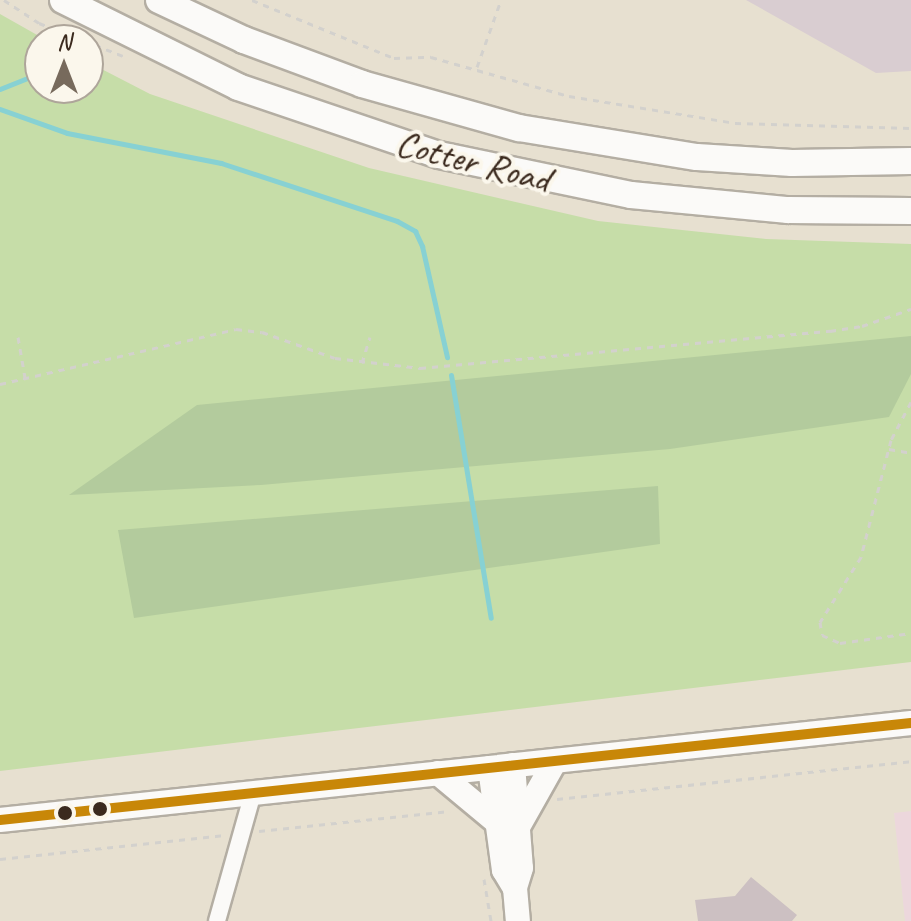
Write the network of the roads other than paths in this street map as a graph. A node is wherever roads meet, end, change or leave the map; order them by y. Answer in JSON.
{"nodes":[{"id":1,"x":63,"y":0,"type":"edge"},
{"id":2,"x":159,"y":0,"type":"edge"},
{"id":3,"x":911,"y":161,"type":"edge"},
{"id":4,"x":911,"y":211,"type":"edge"},
{"id":5,"x":911,"y":723,"type":"edge"},
{"id":6,"x":555,"y":761,"type":"junction"},
{"id":7,"x":501,"y":766,"type":"junction"},
{"id":8,"x":438,"y":773,"type":"junction"},
{"id":9,"x":253,"y":793,"type":"junction"},
{"id":10,"x":0,"y":820,"type":"edge"},
{"id":11,"x":508,"y":824,"type":"junction"},
{"id":12,"x":217,"y":921,"type":"edge"},
{"id":13,"x":518,"y":921,"type":"edge"}],
"edges":[{"from":1,"to":4,"type":"main road","name":"Cotter Road"},
{"from":2,"to":3,"type":"main road","name":"Cotter Road"},
{"from":5,"to":6,"type":"main road"},
{"from":6,"to":7,"type":"main road"},
{"from":6,"to":11,"type":"main road"},
{"from":7,"to":8,"type":"main road"},
{"from":7,"to":11,"type":"main road"},
{"from":8,"to":9,"type":"main road"},
{"from":8,"to":11,"type":"main road"},
{"from":9,"to":10,"type":"main road"},
{"from":9,"to":12,"type":"street"},
{"from":11,"to":13,"type":"main road"}]}
